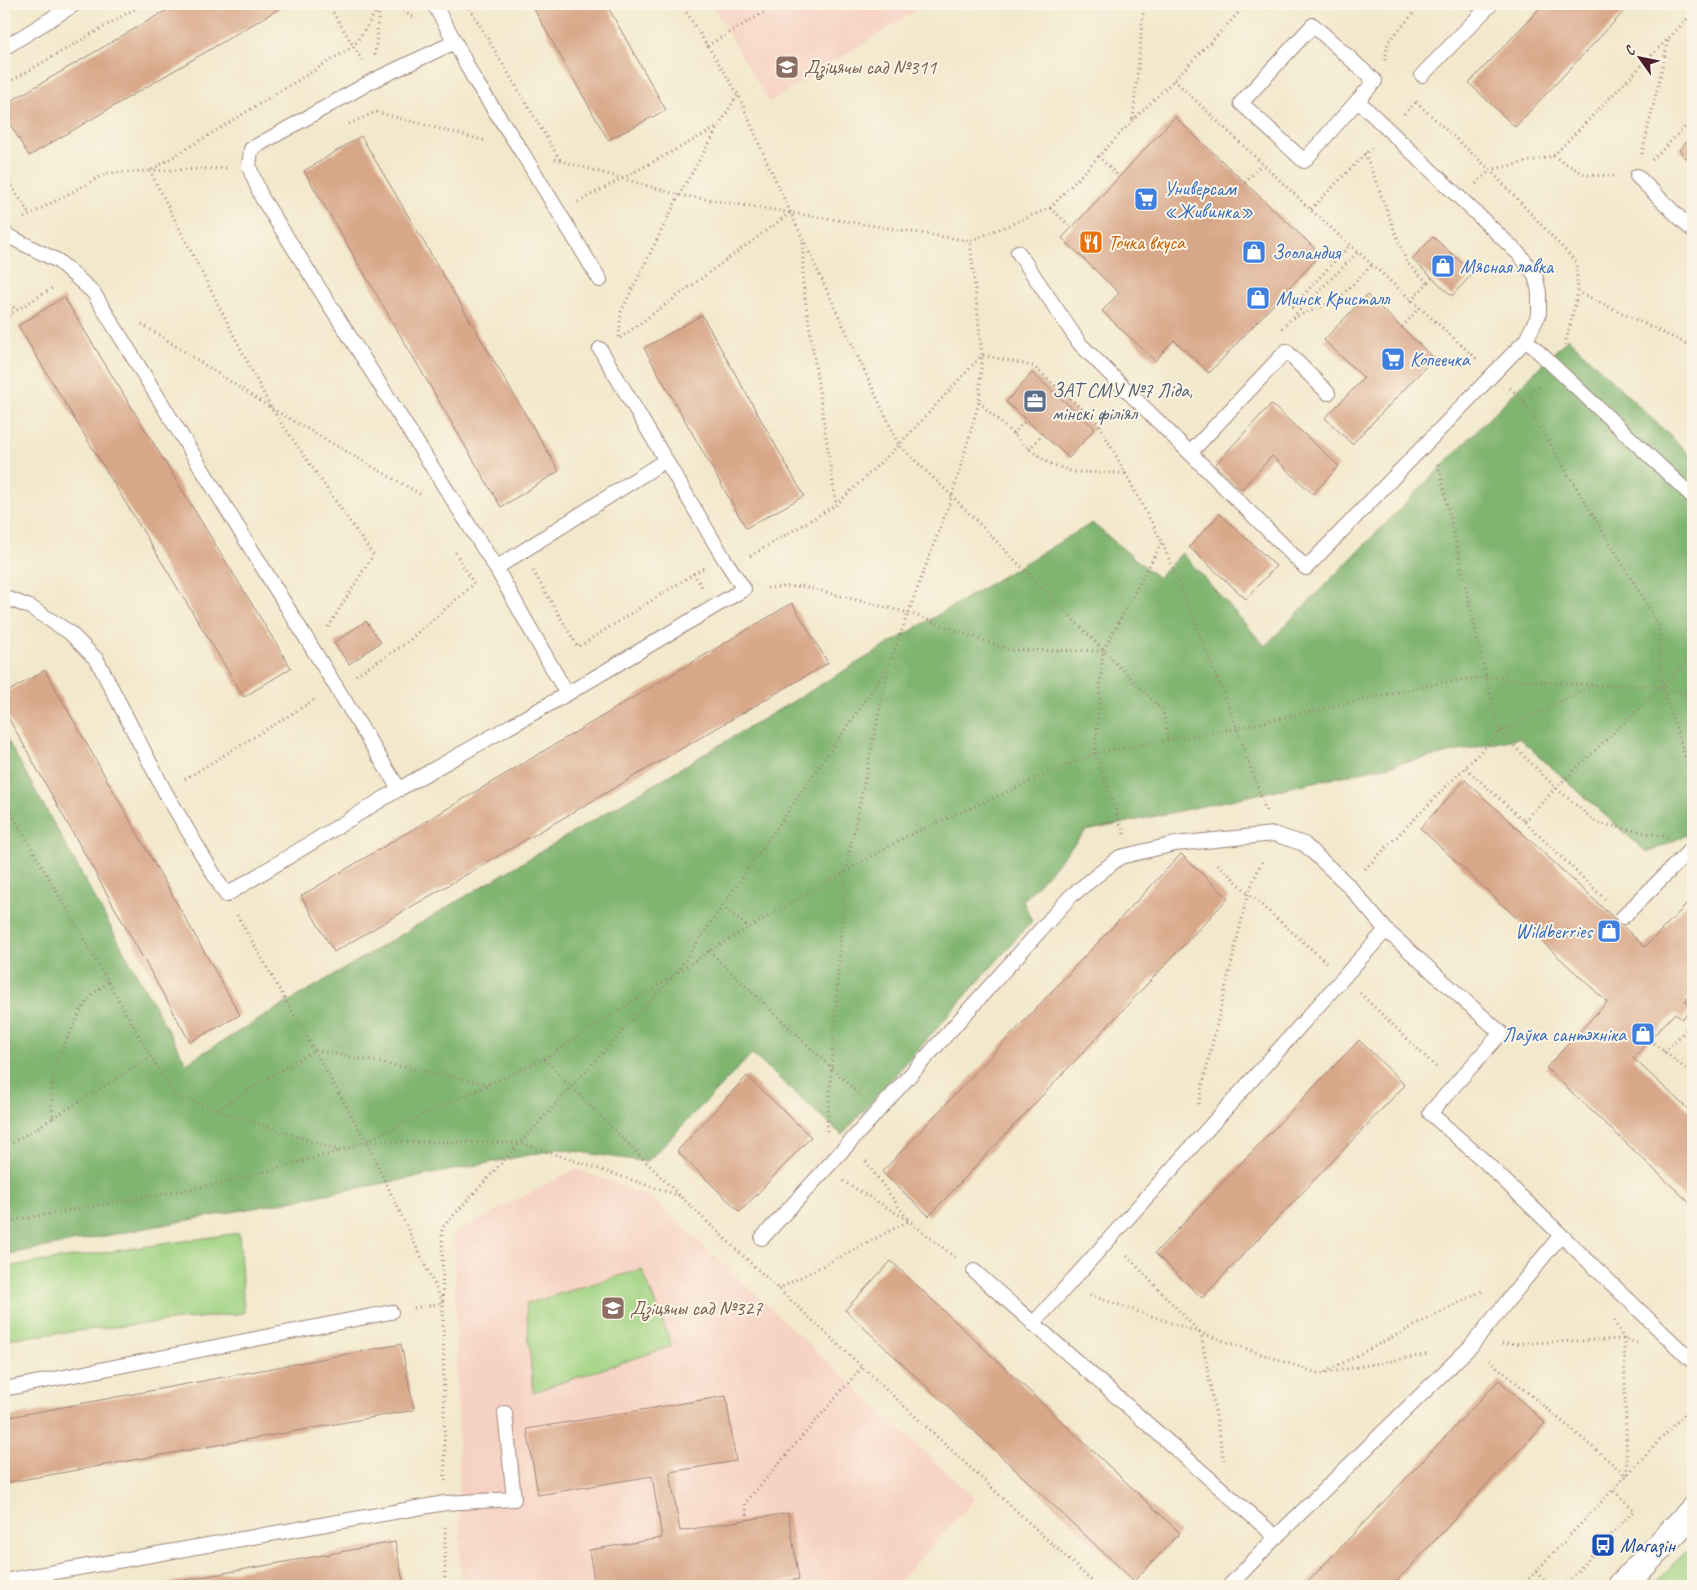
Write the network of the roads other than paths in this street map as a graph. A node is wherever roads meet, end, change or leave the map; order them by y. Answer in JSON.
{"nodes":[{"id":1,"x":75,"y":4,"type":"edge"},
{"id":2,"x":434,"y":4,"type":"edge"},
{"id":3,"x":1491,"y":4,"type":"edge"},
{"id":4,"x":455,"y":42,"type":"junction"},
{"id":5,"x":4,"y":48,"type":"edge"},
{"id":6,"x":1422,"y":75,"type":"dead end"},
{"id":7,"x":1358,"y":101,"type":"junction"},
{"id":8,"x":1636,"y":176,"type":"road end"},
{"id":9,"x":1693,"y":231,"type":"edge"},
{"id":10,"x":4,"y":234,"type":"edge"},
{"id":11,"x":1018,"y":252,"type":"dead end"},
{"id":12,"x":600,"y":280,"type":"dead end"},
{"id":13,"x":1526,"y":340,"type":"junction"},
{"id":14,"x":600,"y":349,"type":"road end"},
{"id":15,"x":1328,"y":393,"type":"dead end"},
{"id":16,"x":1190,"y":453,"type":"junction"},
{"id":17,"x":666,"y":460,"type":"junction"},
{"id":18,"x":1693,"y":497,"type":"edge"},
{"id":19,"x":496,"y":568,"type":"junction"},
{"id":20,"x":4,"y":597,"type":"edge"},
{"id":21,"x":567,"y":694,"type":"junction"},
{"id":22,"x":398,"y":789,"type":"junction"},
{"id":23,"x":1693,"y":847,"type":"edge"},
{"id":24,"x":1623,"y":917,"type":"road end"},
{"id":25,"x":1386,"y":930,"type":"junction"},
{"id":26,"x":1561,"y":1235,"type":"junction"},
{"id":27,"x":762,"y":1238,"type":"dead end"},
{"id":28,"x":974,"y":1271,"type":"road end"},
{"id":29,"x":391,"y":1312,"type":"road end"},
{"id":30,"x":1033,"y":1324,"type":"junction"},
{"id":31,"x":1693,"y":1362,"type":"edge"},
{"id":32,"x":4,"y":1388,"type":"edge"},
{"id":33,"x":505,"y":1413,"type":"dead end"},
{"id":34,"x":1693,"y":1511,"type":"edge"},
{"id":35,"x":1276,"y":1537,"type":"junction"},
{"id":36,"x":4,"y":1581,"type":"edge"},
{"id":37,"x":1229,"y":1586,"type":"edge"},
{"id":38,"x":1622,"y":1586,"type":"edge"}],
"edges":[{"from":1,"to":5,"type":"lane"},
{"from":2,"to":4,"type":"lane"},
{"from":3,"to":6,"type":"lane"},
{"from":4,"to":12,"type":"lane"},
{"from":4,"to":19,"type":"lane"},
{"from":7,"to":7,"type":"lane"},
{"from":7,"to":13,"type":"lane"},
{"from":8,"to":9,"type":"lane"},
{"from":10,"to":22,"type":"lane"},
{"from":11,"to":16,"type":"lane"},
{"from":13,"to":16,"type":"lane"},
{"from":13,"to":18,"type":"lane"},
{"from":14,"to":17,"type":"lane"},
{"from":15,"to":16,"type":"lane"},
{"from":17,"to":19,"type":"lane"},
{"from":17,"to":21,"type":"lane"},
{"from":19,"to":21,"type":"lane"},
{"from":20,"to":22,"type":"lane"},
{"from":21,"to":22,"type":"lane"},
{"from":23,"to":24,"type":"lane"},
{"from":25,"to":26,"type":"lane"},
{"from":25,"to":27,"type":"lane"},
{"from":25,"to":30,"type":"lane"},
{"from":26,"to":31,"type":"lane"},
{"from":26,"to":35,"type":"lane"},
{"from":28,"to":30,"type":"lane"},
{"from":29,"to":32,"type":"lane"},
{"from":30,"to":35,"type":"lane"},
{"from":33,"to":36,"type":"lane"},
{"from":34,"to":38,"type":"street"},
{"from":35,"to":37,"type":"lane"}]}
